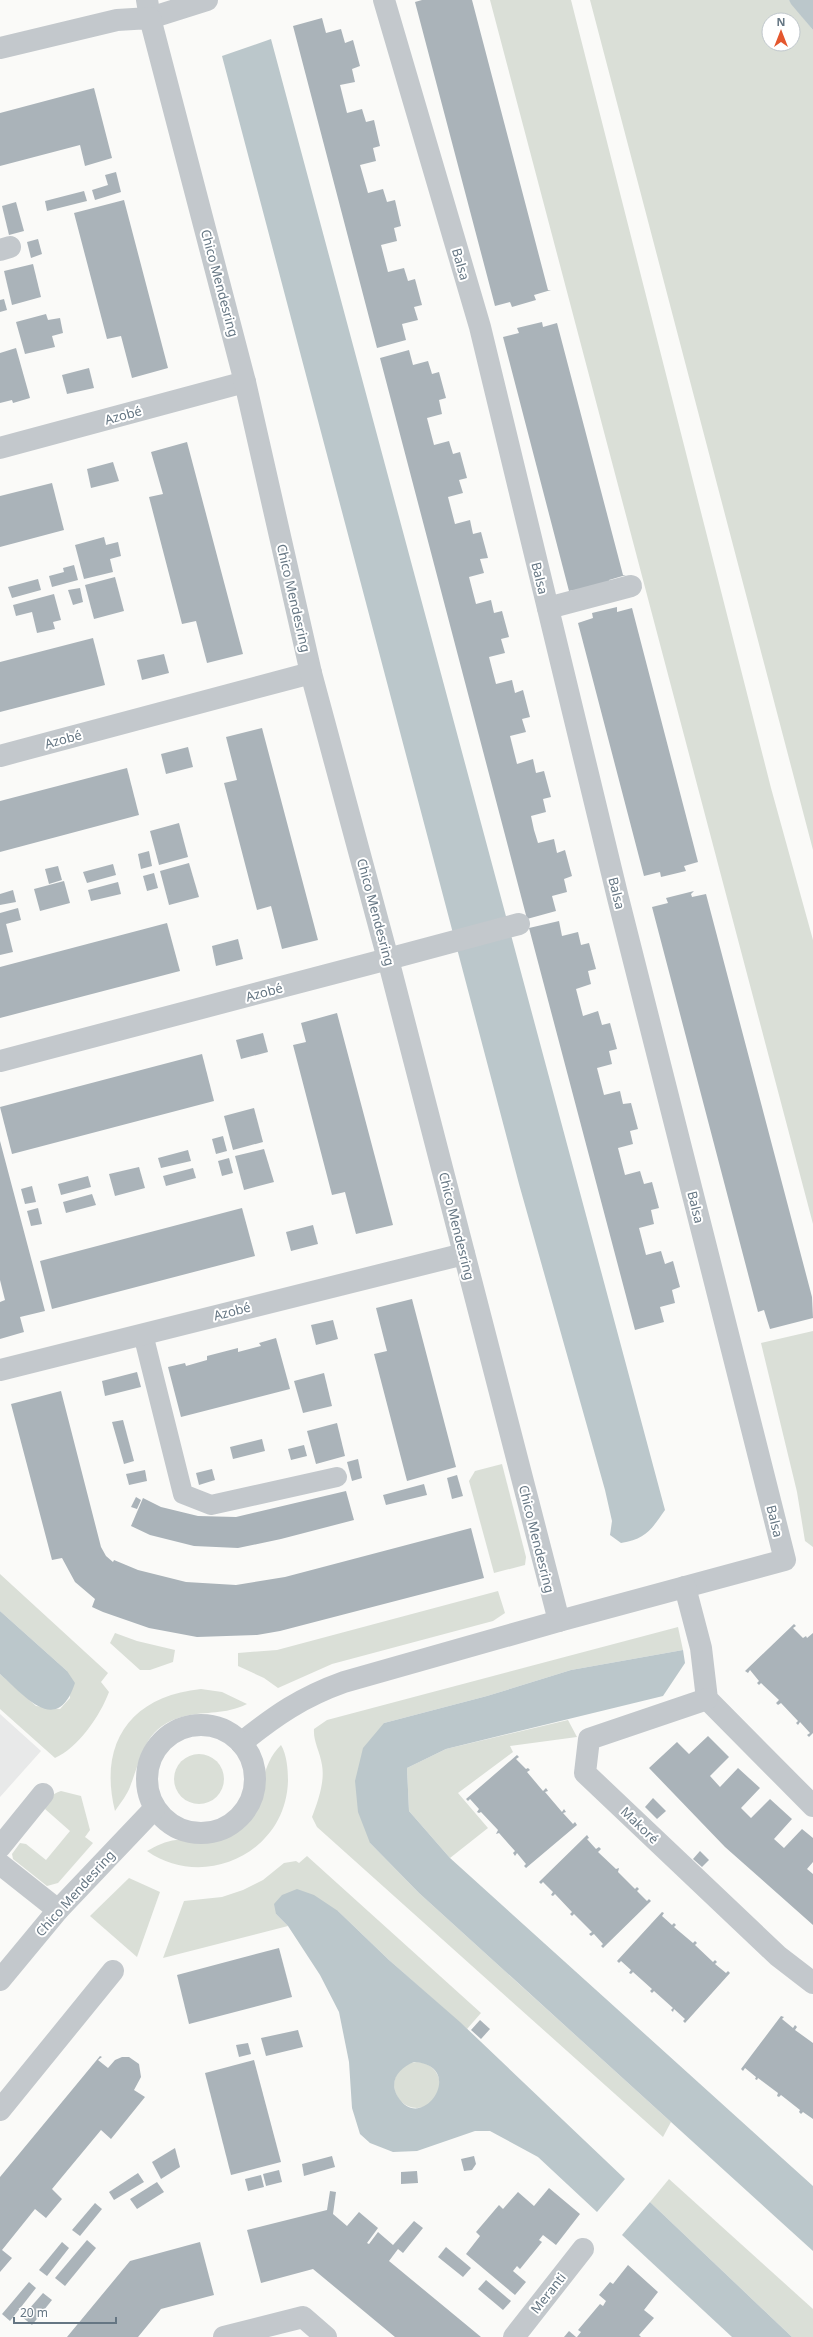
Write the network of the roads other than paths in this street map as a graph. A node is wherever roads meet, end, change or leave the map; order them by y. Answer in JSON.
{"nodes":[{"id":1,"x":207,"y":0,"type":"edge"},
{"id":2,"x":384,"y":0,"type":"edge"},
{"id":3,"x":148,"y":9,"type":"edge"},
{"id":4,"x":0,"y":48,"type":"edge"},
{"id":5,"x":246,"y":382,"type":"junction"},
{"id":6,"x":0,"y":448,"type":"edge"},
{"id":7,"x":631,"y":586,"type":"dead end"},
{"id":8,"x":548,"y":608,"type":"junction"},
{"id":9,"x":311,"y":673,"type":"junction"},
{"id":10,"x":0,"y":756,"type":"edge"},
{"id":11,"x":519,"y":924,"type":"dead end"},
{"id":12,"x":388,"y":959,"type":"junction"},
{"id":13,"x":0,"y":1061,"type":"edge"},
{"id":14,"x":464,"y":1254,"type":"junction"},
{"id":15,"x":142,"y":1334,"type":"junction"},
{"id":16,"x":0,"y":1370,"type":"edge"},
{"id":17,"x":336,"y":1477,"type":"dead end"},
{"id":18,"x":685,"y":1587,"type":"junction"},
{"id":19,"x":558,"y":1621,"type":"junction"},
{"id":20,"x":707,"y":1699,"type":"junction"},
{"id":21,"x":241,"y":1743,"type":"junction"},
{"id":22,"x":43,"y":1794,"type":"dead end"},
{"id":23,"x":813,"y":1806,"type":"edge"},
{"id":24,"x":154,"y":1809,"type":"junction"},
{"id":25,"x":0,"y":1848,"type":"edge"},
{"id":26,"x":0,"y":1864,"type":"edge"},
{"id":27,"x":58,"y":1910,"type":"junction"},
{"id":28,"x":113,"y":1971,"type":"dead end"},
{"id":29,"x":0,"y":1980,"type":"edge"},
{"id":30,"x":813,"y":1983,"type":"edge"},
{"id":31,"x":0,"y":2110,"type":"edge"},
{"id":32,"x":583,"y":2249,"type":"dead end"},
{"id":33,"x":224,"y":2337,"type":"edge"},
{"id":34,"x":326,"y":2337,"type":"edge"},
{"id":35,"x":514,"y":2337,"type":"edge"}],
"edges":[{"from":1,"to":3,"type":"street"},
{"from":2,"to":8,"type":"street","name":"Balsa"},
{"from":3,"to":4,"type":"street"},
{"from":3,"to":5,"type":"street","name":"Chico Mendesring"},
{"from":5,"to":6,"type":"street","name":"Azobé"},
{"from":5,"to":9,"type":"street","name":"Chico Mendesring"},
{"from":7,"to":8,"type":"street"},
{"from":8,"to":18,"type":"street","name":"Balsa"},
{"from":9,"to":10,"type":"street","name":"Azobé"},
{"from":9,"to":12,"type":"street","name":"Chico Mendesring"},
{"from":11,"to":12,"type":"street","name":"Azobé"},
{"from":12,"to":13,"type":"street","name":"Azobé"},
{"from":12,"to":14,"type":"street","name":"Chico Mendesring"},
{"from":14,"to":15,"type":"street","name":"Azobé"},
{"from":14,"to":19,"type":"street","name":"Chico Mendesring"},
{"from":15,"to":16,"type":"street","name":"Azobé"},
{"from":15,"to":17,"type":"lane"},
{"from":18,"to":19,"type":"street","name":"Balsa"},
{"from":18,"to":20,"type":"street"},
{"from":19,"to":21,"type":"street"},
{"from":20,"to":23,"type":"street"},
{"from":20,"to":30,"type":"street","name":"Makoré"},
{"from":21,"to":24,"type":"street"},
{"from":21,"to":24,"type":"street"},
{"from":22,"to":25,"type":"street"},
{"from":24,"to":27,"type":"street","name":"Chico Mendesring"},
{"from":26,"to":27,"type":"street"},
{"from":27,"to":29,"type":"street","name":"Chico Mendesring"},
{"from":28,"to":31,"type":"street"},
{"from":32,"to":35,"type":"street","name":"Meranti"},
{"from":33,"to":34,"type":"street"}]}
